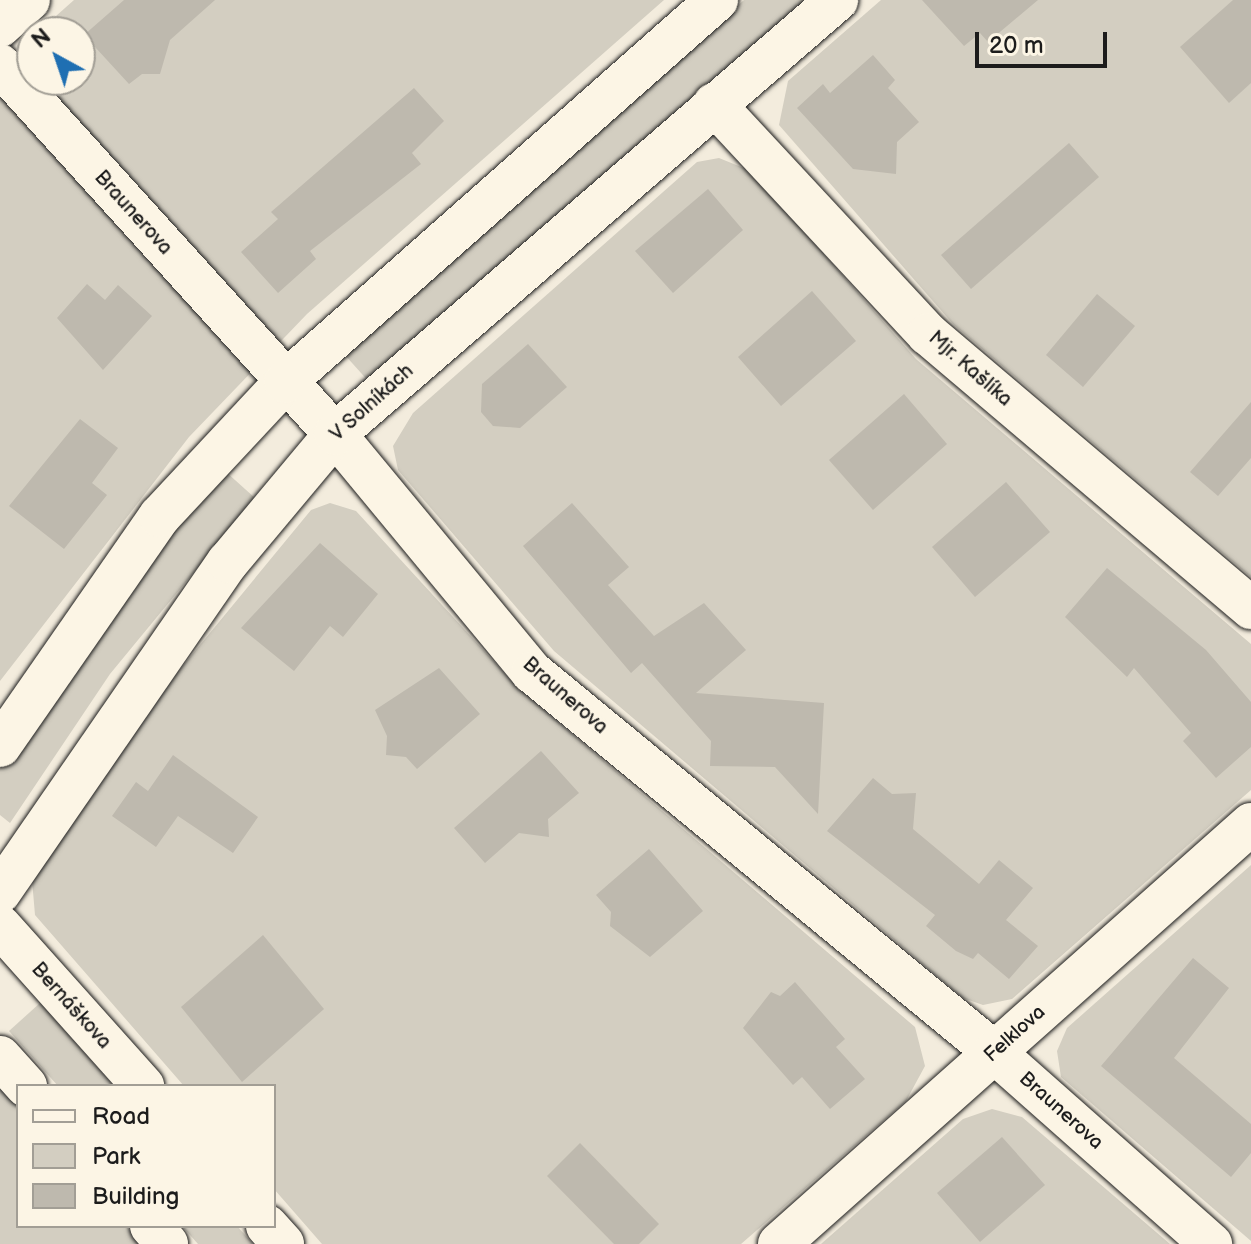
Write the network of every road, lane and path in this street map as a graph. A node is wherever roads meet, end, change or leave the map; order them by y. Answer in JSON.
{"nodes":[{"id":1,"x":29,"y":0,"type":"edge"},
{"id":2,"x":717,"y":0,"type":"edge"},
{"id":3,"x":837,"y":0,"type":"edge"},
{"id":4,"x":0,"y":26,"type":"edge"},
{"id":5,"x":0,"y":65,"type":"edge"},
{"id":6,"x":714,"y":104,"type":"junction"},
{"id":7,"x":285,"y":382,"type":"junction"},
{"id":8,"x":335,"y":434,"type":"junction"},
{"id":9,"x":1251,"y":608,"type":"edge"},
{"id":10,"x":0,"y":746,"type":"edge"},
{"id":11,"x":1251,"y":824,"type":"edge"},
{"id":12,"x":0,"y":892,"type":"edge"},
{"id":13,"x":0,"y":926,"type":"edge"},
{"id":14,"x":994,"y":1052,"type":"junction"},
{"id":15,"x":0,"y":1057,"type":"edge"},
{"id":16,"x":24,"y":1084,"type":"edge"},
{"id":17,"x":141,"y":1084,"type":"edge"},
{"id":18,"x":153,"y":1228,"type":"edge"},
{"id":19,"x":269,"y":1228,"type":"edge"},
{"id":20,"x":167,"y":1244,"type":"edge"},
{"id":21,"x":283,"y":1244,"type":"edge"},
{"id":22,"x":779,"y":1244,"type":"edge"},
{"id":23,"x":1211,"y":1244,"type":"edge"}],
"edges":[{"from":1,"to":4,"type":"street"},
{"from":2,"to":7,"type":"street"},
{"from":3,"to":6,"type":"street","name":"V Solníkách"},
{"from":5,"to":7,"type":"street","name":"Braunerova"},
{"from":6,"to":8,"type":"street","name":"V Solníkách"},
{"from":6,"to":9,"type":"street","name":"Mjr. Kašlíka"},
{"from":7,"to":8,"type":"street","name":"Braunerova"},
{"from":7,"to":10,"type":"street"},
{"from":8,"to":12,"type":"street","name":"V Solníkách"},
{"from":8,"to":14,"type":"street","name":"Braunerova"},
{"from":11,"to":14,"type":"street","name":"Felklova"},
{"from":13,"to":17,"type":"street","name":"Bernáškova"},
{"from":14,"to":22,"type":"street","name":"Felklova"},
{"from":14,"to":23,"type":"street","name":"Braunerova"},
{"from":15,"to":16,"type":"street"},
{"from":18,"to":20,"type":"street"},
{"from":19,"to":21,"type":"street"}]}
